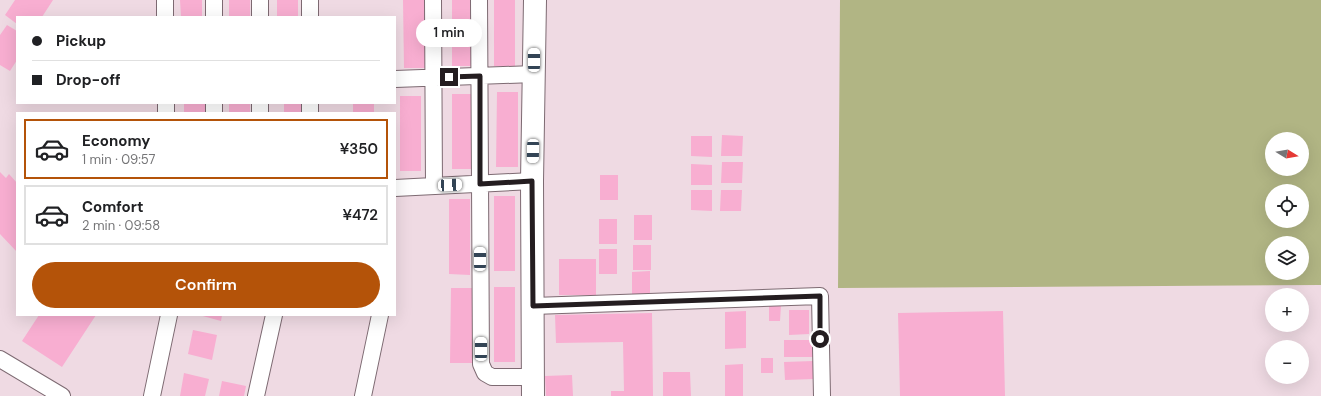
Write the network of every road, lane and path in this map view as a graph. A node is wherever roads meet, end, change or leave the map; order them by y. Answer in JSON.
{"nodes":[{"id":1,"x":165,"y":0,"type":"edge"},
{"id":2,"x":214,"y":0,"type":"edge"},
{"id":3,"x":260,"y":0,"type":"edge"},
{"id":4,"x":310,"y":0,"type":"edge"},
{"id":5,"x":434,"y":0,"type":"edge"},
{"id":6,"x":479,"y":0,"type":"edge"},
{"id":7,"x":535,"y":0,"type":"edge"},
{"id":8,"x":165,"y":16,"type":"edge"},
{"id":9,"x":214,"y":16,"type":"edge"},
{"id":10,"x":260,"y":16,"type":"edge"},
{"id":11,"x":310,"y":16,"type":"edge"},
{"id":12,"x":534,"y":74,"type":"junction"},
{"id":13,"x":480,"y":76,"type":"junction"},
{"id":14,"x":434,"y":78,"type":"junction"},
{"id":15,"x":396,"y":79,"type":"edge"},
{"id":16,"x":532,"y":181,"type":"junction"},
{"id":17,"x":480,"y":184,"type":"junction"},
{"id":18,"x":434,"y":186,"type":"junction"},
{"id":19,"x":396,"y":188,"type":"edge"},
{"id":20,"x":533,"y":306,"type":"junction"},
{"id":21,"x":169,"y":316,"type":"edge"},
{"id":22,"x":274,"y":316,"type":"edge"},
{"id":23,"x":380,"y":316,"type":"edge"},
{"id":24,"x":0,"y":358,"type":"edge"},
{"id":25,"x":533,"y":387,"type":"edge"},
{"id":26,"x":62,"y":396,"type":"edge"},
{"id":27,"x":152,"y":396,"type":"edge"},
{"id":28,"x":256,"y":396,"type":"edge"},
{"id":29,"x":363,"y":396,"type":"edge"},
{"id":30,"x":822,"y":396,"type":"edge"}],
"edges":[{"from":1,"to":8,"type":"street"},
{"from":2,"to":9,"type":"street"},
{"from":3,"to":10,"type":"street"},
{"from":4,"to":11,"type":"street"},
{"from":5,"to":14,"type":"street"},
{"from":6,"to":13,"type":"street"},
{"from":7,"to":12,"type":"street"},
{"from":12,"to":13,"type":"street"},
{"from":12,"to":16,"type":"street"},
{"from":13,"to":14,"type":"street"},
{"from":13,"to":17,"type":"street"},
{"from":14,"to":15,"type":"street"},
{"from":14,"to":18,"type":"street"},
{"from":16,"to":17,"type":"street"},
{"from":16,"to":20,"type":"street"},
{"from":17,"to":18,"type":"street"},
{"from":17,"to":25,"type":"street"},
{"from":18,"to":19,"type":"street"},
{"from":20,"to":25,"type":"street"},
{"from":20,"to":30,"type":"street"},
{"from":21,"to":27,"type":"street"},
{"from":22,"to":28,"type":"street"},
{"from":23,"to":29,"type":"street"},
{"from":24,"to":26,"type":"street"}]}
